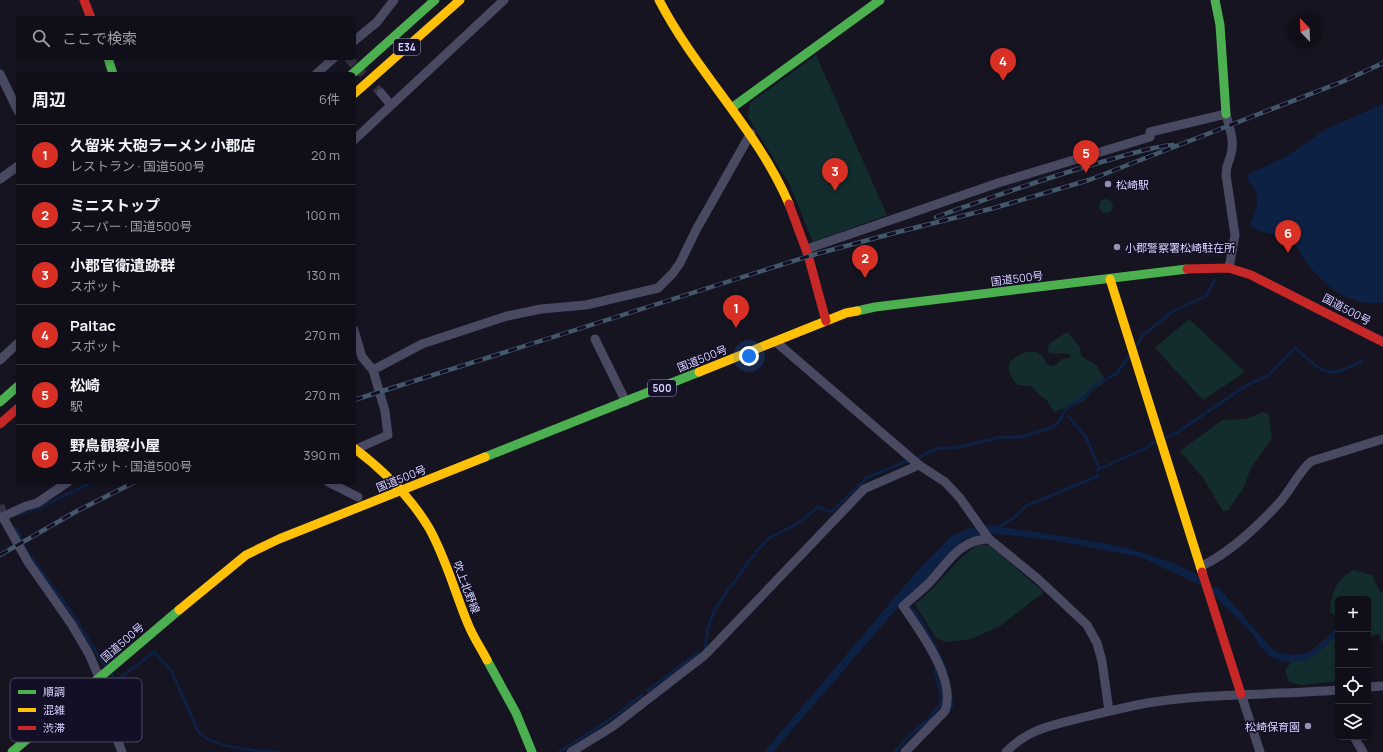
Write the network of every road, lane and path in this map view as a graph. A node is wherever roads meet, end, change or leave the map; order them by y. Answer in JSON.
{"nodes":[{"id":1,"x":84,"y":0,"type":"edge"},
{"id":2,"x":394,"y":0,"type":"edge"},
{"id":3,"x":435,"y":0,"type":"edge"},
{"id":4,"x":460,"y":0,"type":"edge"},
{"id":5,"x":504,"y":0,"type":"edge"},
{"id":6,"x":659,"y":0,"type":"edge"},
{"id":7,"x":880,"y":0,"type":"edge"},
{"id":8,"x":1215,"y":0,"type":"edge"},
{"id":9,"x":90,"y":16,"type":"edge"},
{"id":10,"x":356,"y":39,"type":"edge"},
{"id":11,"x":109,"y":60,"type":"edge"},
{"id":12,"x":332,"y":60,"type":"edge"},
{"id":13,"x":112,"y":72,"type":"edge"},
{"id":14,"x":318,"y":72,"type":"edge"},
{"id":15,"x":354,"y":72,"type":"edge"},
{"id":16,"x":0,"y":74,"type":"edge"},
{"id":17,"x":356,"y":92,"type":"edge"},
{"id":18,"x":381,"y":93,"type":"tunnel mouth"},
{"id":19,"x":390,"y":104,"type":"junction"},
{"id":20,"x":16,"y":107,"type":"edge"},
{"id":21,"x":732,"y":107,"type":"junction"},
{"id":22,"x":1226,"y":114,"type":"junction"},
{"id":23,"x":751,"y":133,"type":"junction"},
{"id":24,"x":356,"y":138,"type":"edge"},
{"id":25,"x":16,"y":167,"type":"edge"},
{"id":26,"x":0,"y":179,"type":"edge"},
{"id":27,"x":807,"y":249,"type":"junction"},
{"id":28,"x":1229,"y":268,"type":"junction"},
{"id":29,"x":1110,"y":279,"type":"junction"},
{"id":30,"x":826,"y":321,"type":"junction"},
{"id":31,"x":356,"y":337,"type":"edge"},
{"id":32,"x":595,"y":339,"type":"dead end"},
{"id":33,"x":776,"y":342,"type":"junction"},
{"id":34,"x":1383,"y":342,"type":"edge"},
{"id":35,"x":16,"y":345,"type":"edge"},
{"id":36,"x":0,"y":360,"type":"edge"},
{"id":37,"x":373,"y":370,"type":"junction"},
{"id":38,"x":16,"y":388,"type":"edge"},
{"id":39,"x":0,"y":402,"type":"edge"},
{"id":40,"x":626,"y":402,"type":"junction"},
{"id":41,"x":16,"y":410,"type":"edge"},
{"id":42,"x":0,"y":424,"type":"edge"},
{"id":43,"x":1383,"y":439,"type":"edge"},
{"id":44,"x":356,"y":449,"type":"edge"},
{"id":45,"x":356,"y":450,"type":"edge"},
{"id":46,"x":919,"y":465,"type":"junction"},
{"id":47,"x":65,"y":484,"type":"edge"},
{"id":48,"x":332,"y":484,"type":"edge"},
{"id":49,"x":402,"y":491,"type":"junction"},
{"id":50,"x":358,"y":497,"type":"dead end"},
{"id":51,"x":2,"y":520,"type":"edge"},
{"id":52,"x":989,"y":539,"type":"junction"},
{"id":53,"x":1200,"y":567,"type":"junction"},
{"id":54,"x":97,"y":678,"type":"edge"},
{"id":55,"x":98,"y":678,"type":"edge"},
{"id":56,"x":1383,"y":686,"type":"edge"},
{"id":57,"x":1371,"y":687,"type":"edge"},
{"id":58,"x":1335,"y":690,"type":"edge"},
{"id":59,"x":1241,"y":694,"type":"junction"},
{"id":60,"x":1109,"y":711,"type":"junction"},
{"id":61,"x":1356,"y":740,"type":"edge"},
{"id":62,"x":24,"y":742,"type":"edge"},
{"id":63,"x":119,"y":742,"type":"edge"},
{"id":64,"x":12,"y":752,"type":"edge"},
{"id":65,"x":122,"y":752,"type":"edge"},
{"id":66,"x":532,"y":752,"type":"edge"},
{"id":67,"x":571,"y":752,"type":"edge"},
{"id":68,"x":906,"y":752,"type":"edge"},
{"id":69,"x":1006,"y":752,"type":"edge"},
{"id":70,"x":1260,"y":752,"type":"edge"},
{"id":71,"x":1363,"y":752,"type":"edge"}],
"edges":[{"from":1,"to":9,"type":"main road"},
{"from":2,"to":10,"type":"street"},
{"from":3,"to":15,"type":"main road","number":"E34"},
{"from":4,"to":17,"type":"main road","number":"E34"},
{"from":5,"to":19,"type":"street"},
{"from":6,"to":21,"type":"main road"},
{"from":7,"to":21,"type":"main road"},
{"from":8,"to":22,"type":"main road"},
{"from":11,"to":13,"type":"main road"},
{"from":12,"to":14,"type":"street"},
{"from":16,"to":20,"type":"street"},
{"from":18,"to":19,"type":"street"},
{"from":19,"to":24,"type":"street"},
{"from":21,"to":23,"type":"main road"},
{"from":22,"to":27,"type":"street"},
{"from":22,"to":28,"type":"street"},
{"from":23,"to":27,"type":"main road"},
{"from":23,"to":37,"type":"street"},
{"from":25,"to":26,"type":"street"},
{"from":27,"to":30,"type":"main road"},
{"from":28,"to":29,"type":"main road","name":"国道500号","number":"500"},
{"from":28,"to":34,"type":"main road","name":"国道500号","number":"500"},
{"from":29,"to":30,"type":"main road","name":"国道500号","number":"500"},
{"from":29,"to":53,"type":"main road"},
{"from":30,"to":33,"type":"main road","name":"国道500号","number":"500"},
{"from":31,"to":37,"type":"street"},
{"from":32,"to":40,"type":"street"},
{"from":33,"to":40,"type":"main road","name":"国道500号","number":"500"},
{"from":33,"to":46,"type":"street"},
{"from":35,"to":36,"type":"street"},
{"from":37,"to":44,"type":"street"},
{"from":38,"to":39,"type":"main road"},
{"from":40,"to":49,"type":"main road","name":"国道500号","number":"500"},
{"from":41,"to":42,"type":"main road"},
{"from":43,"to":53,"type":"street"},
{"from":45,"to":49,"type":"main road","name":"吹上北野線"},
{"from":46,"to":52,"type":"street"},
{"from":46,"to":67,"type":"street"},
{"from":47,"to":51,"type":"street"},
{"from":48,"to":50,"type":"street"},
{"from":49,"to":55,"type":"main road","name":"国道500号","number":"500"},
{"from":49,"to":66,"type":"main road","name":"吹上北野線"},
{"from":51,"to":54,"type":"street"},
{"from":52,"to":60,"type":"street"},
{"from":52,"to":68,"type":"street"},
{"from":53,"to":59,"type":"main road"},
{"from":56,"to":57,"type":"street"},
{"from":58,"to":59,"type":"street"},
{"from":59,"to":60,"type":"street"},
{"from":59,"to":70,"type":"street"},
{"from":60,"to":69,"type":"street"},
{"from":61,"to":71,"type":"street"},
{"from":62,"to":64,"type":"main road","name":"国道500号","number":"500"},
{"from":63,"to":65,"type":"street"}]}
